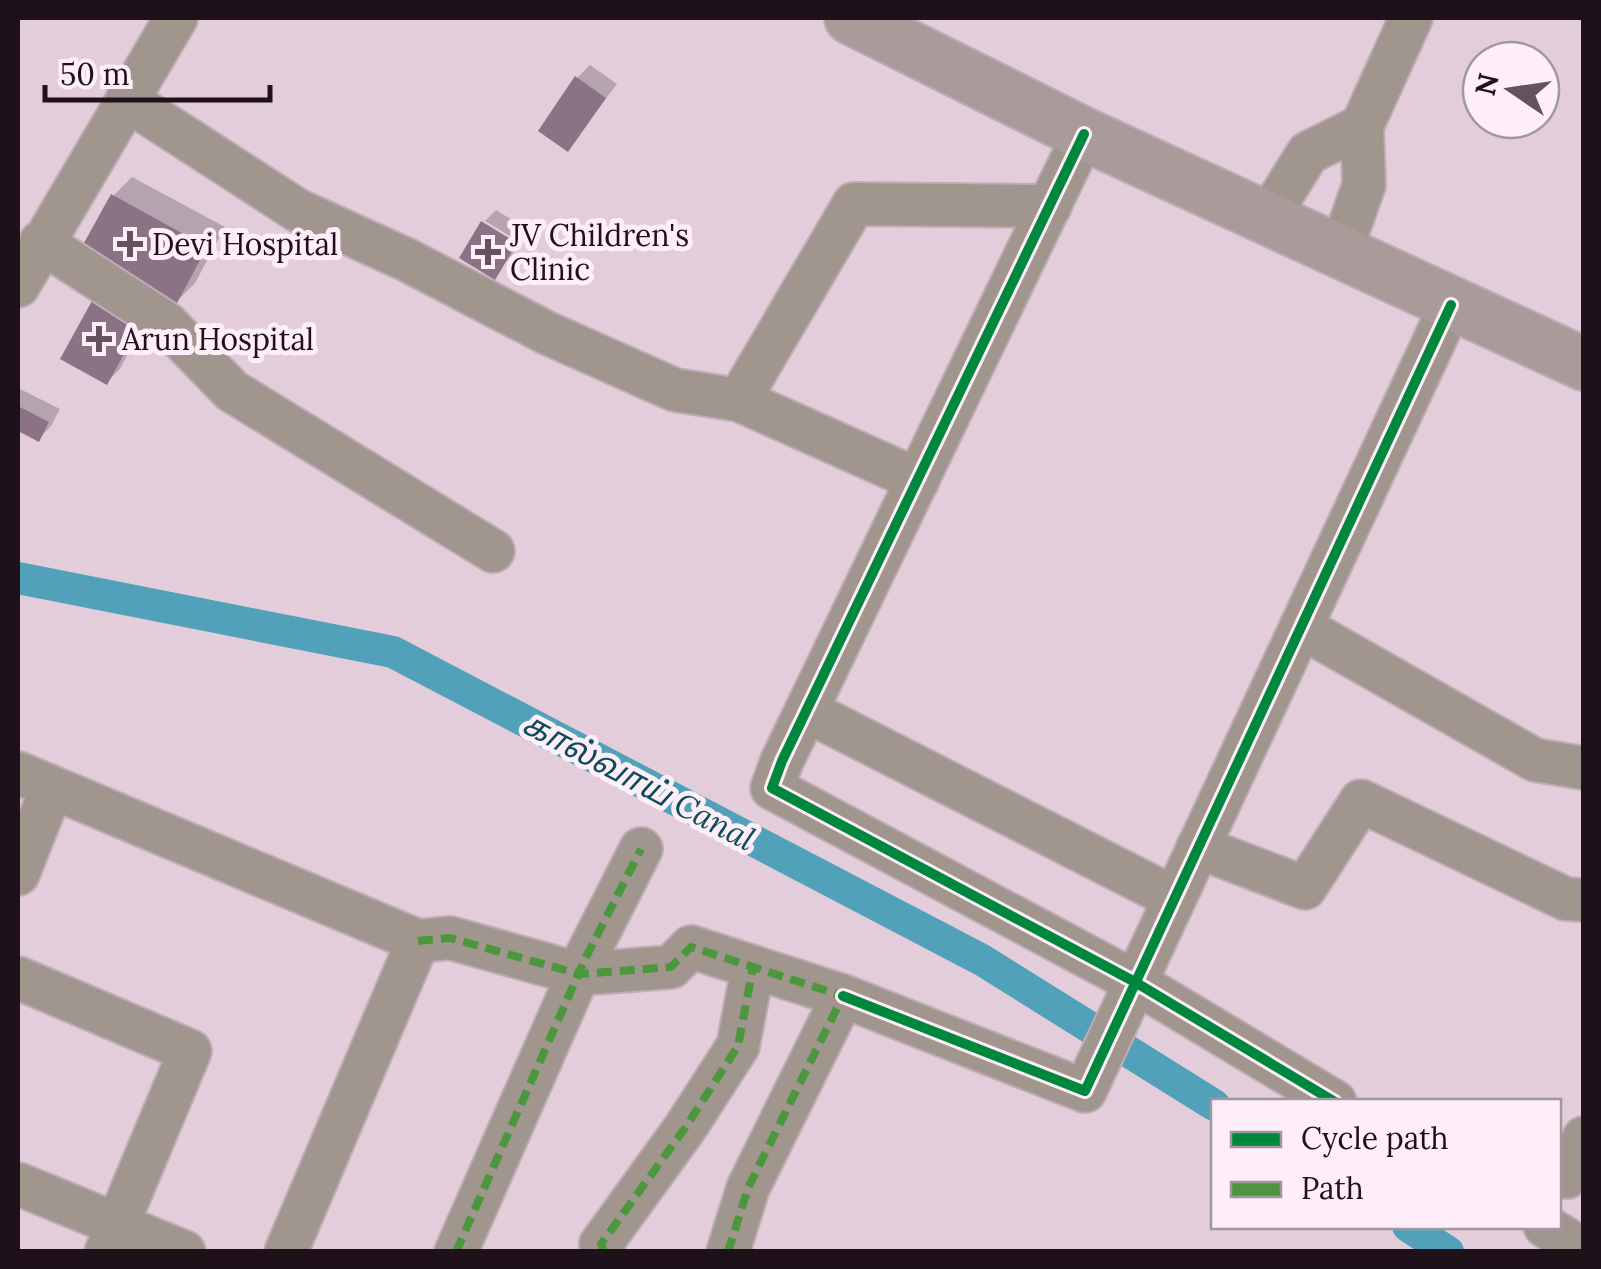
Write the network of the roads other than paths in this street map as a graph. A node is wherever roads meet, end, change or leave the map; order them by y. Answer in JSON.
{"nodes":[{"id":1,"x":176,"y":18,"type":"edge"},
{"id":2,"x":1411,"y":18,"type":"edge"},
{"id":3,"x":878,"y":23,"type":"edge"},
{"id":4,"x":127,"y":100,"type":"junction"},
{"id":5,"x":1362,"y":126,"type":"junction"},
{"id":6,"x":1084,"y":134,"type":"junction"},
{"id":7,"x":1050,"y":206,"type":"junction"},
{"id":8,"x":1267,"y":220,"type":"junction"},
{"id":9,"x":41,"y":242,"type":"junction"},
{"id":10,"x":1340,"y":253,"type":"junction"},
{"id":11,"x":18,"y":286,"type":"edge"},
{"id":12,"x":1451,"y":305,"type":"junction"},
{"id":13,"x":1584,"y":364,"type":"edge"},
{"id":14,"x":740,"y":400,"type":"junction"},
{"id":15,"x":918,"y":480,"type":"junction"},
{"id":16,"x":493,"y":550,"type":"dead end"},
{"id":17,"x":1301,"y":627,"type":"junction"},
{"id":18,"x":806,"y":710,"type":"junction"},
{"id":19,"x":1584,"y":768,"type":"edge"},
{"id":20,"x":35,"y":781,"type":"edge"},
{"id":21,"x":1198,"y":847,"type":"junction"},
{"id":22,"x":642,"y":848,"type":"dead end"},
{"id":23,"x":18,"y":874,"type":"edge"},
{"id":24,"x":1174,"y":898,"type":"junction"},
{"id":25,"x":1584,"y":900,"type":"edge"},
{"id":26,"x":418,"y":941,"type":"junction"},
{"id":27,"x":753,"y":967,"type":"junction"},
{"id":28,"x":579,"y":974,"type":"junction"},
{"id":29,"x":18,"y":978,"type":"edge"},
{"id":30,"x":1131,"y":989,"type":"junction"},
{"id":31,"x":843,"y":996,"type":"junction"},
{"id":32,"x":1331,"y":1099,"type":"edge"},
{"id":33,"x":1584,"y":1138,"type":"edge"},
{"id":34,"x":1566,"y":1177,"type":"dead end"},
{"id":35,"x":18,"y":1184,"type":"edge"},
{"id":36,"x":1549,"y":1229,"type":"edge"},
{"id":37,"x":112,"y":1238,"type":"edge"},
{"id":38,"x":1584,"y":1250,"type":"edge"},
{"id":39,"x":184,"y":1252,"type":"edge"},
{"id":40,"x":286,"y":1252,"type":"edge"},
{"id":41,"x":456,"y":1252,"type":"edge"},
{"id":42,"x":604,"y":1252,"type":"edge"},
{"id":43,"x":728,"y":1252,"type":"edge"}],
"edges":[{"from":1,"to":4,"type":"street"},
{"from":2,"to":5,"type":"street"},
{"from":3,"to":6,"type":"main road"},
{"from":4,"to":9,"type":"street"},
{"from":4,"to":14,"type":"street"},
{"from":5,"to":8,"type":"street"},
{"from":5,"to":10,"type":"street"},
{"from":6,"to":7,"type":"street"},
{"from":6,"to":8,"type":"main road"},
{"from":7,"to":14,"type":"street"},
{"from":7,"to":15,"type":"street"},
{"from":8,"to":10,"type":"main road"},
{"from":9,"to":11,"type":"street"},
{"from":9,"to":16,"type":"street"},
{"from":10,"to":12,"type":"main road"},
{"from":12,"to":13,"type":"main road"},
{"from":12,"to":17,"type":"street"},
{"from":14,"to":15,"type":"street"},
{"from":15,"to":18,"type":"street"},
{"from":17,"to":19,"type":"street"},
{"from":17,"to":21,"type":"street"},
{"from":18,"to":24,"type":"street"},
{"from":18,"to":30,"type":"street"},
{"from":20,"to":23,"type":"street"},
{"from":20,"to":26,"type":"street"},
{"from":21,"to":24,"type":"street"},
{"from":21,"to":25,"type":"street"},
{"from":22,"to":28,"type":"street"},
{"from":24,"to":30,"type":"street"},
{"from":26,"to":28,"type":"street"},
{"from":26,"to":40,"type":"street"},
{"from":27,"to":28,"type":"street"},
{"from":27,"to":31,"type":"street"},
{"from":27,"to":42,"type":"street"},
{"from":28,"to":41,"type":"street"},
{"from":29,"to":37,"type":"street"},
{"from":30,"to":31,"type":"street"},
{"from":30,"to":32,"type":"street"},
{"from":31,"to":43,"type":"street"},
{"from":33,"to":34,"type":"street"},
{"from":35,"to":37,"type":"street"},
{"from":36,"to":38,"type":"street"},
{"from":37,"to":39,"type":"street"}]}
